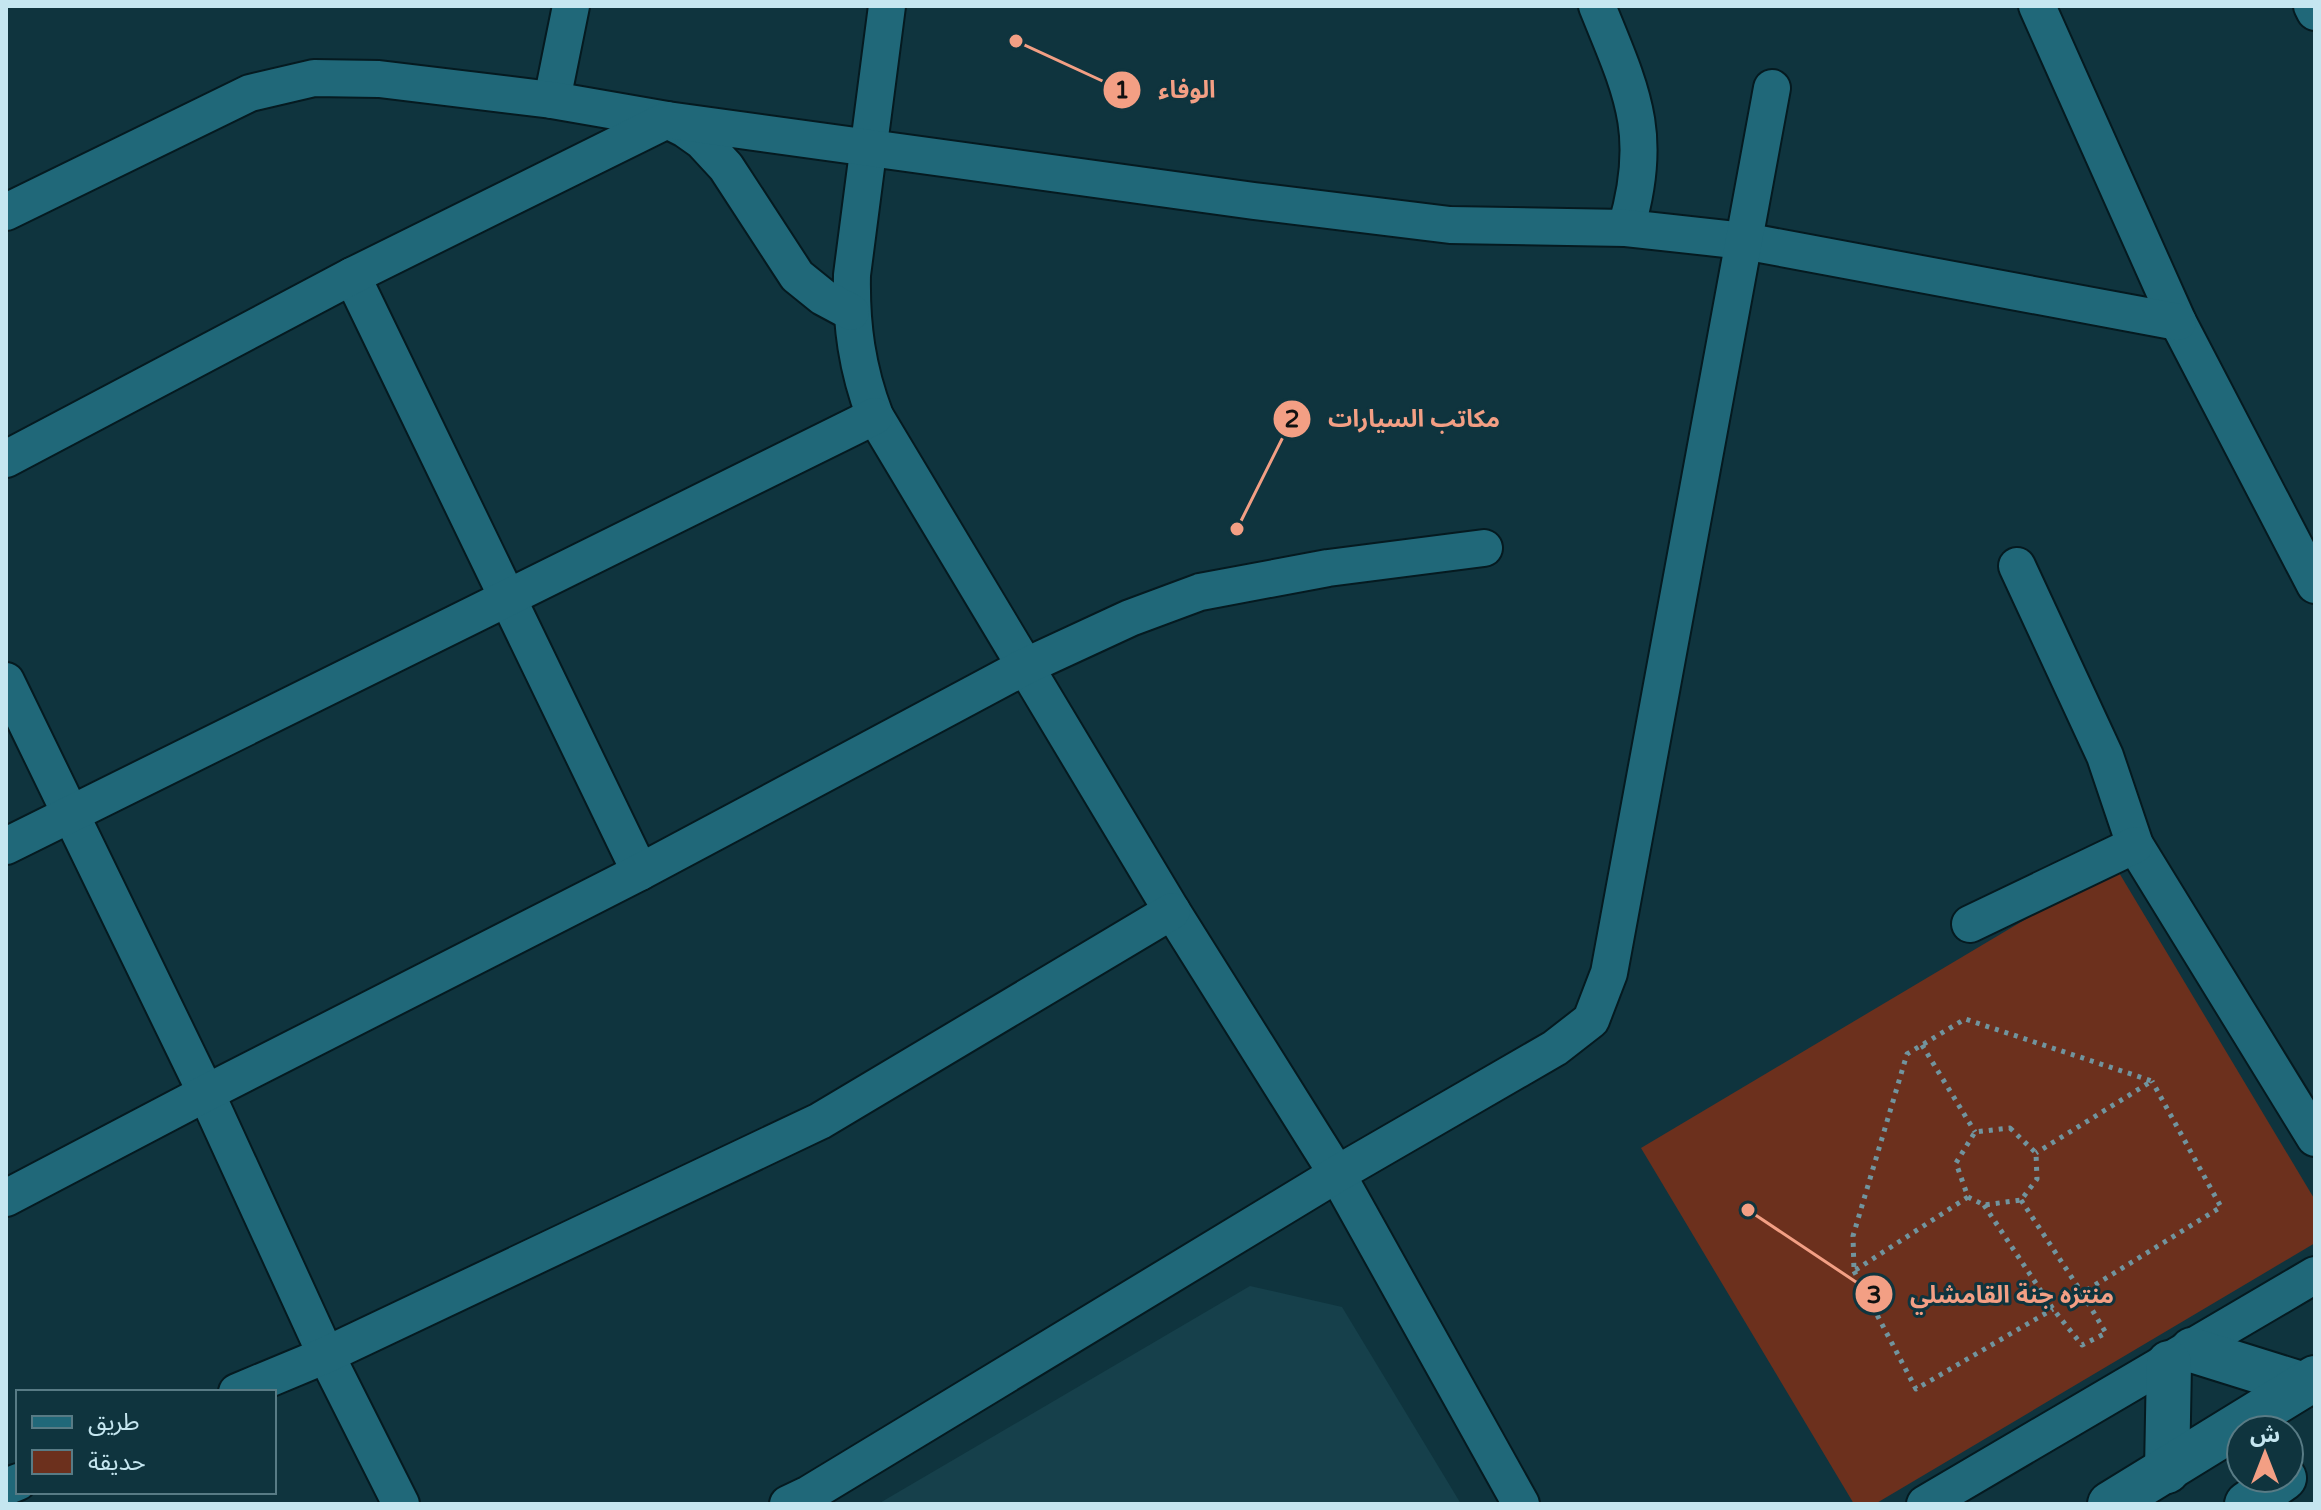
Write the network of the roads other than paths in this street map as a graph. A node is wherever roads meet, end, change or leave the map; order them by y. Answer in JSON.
{"nodes":[{"id":1,"x":571,"y":6,"type":"edge"},
{"id":2,"x":887,"y":6,"type":"edge"},
{"id":3,"x":1597,"y":6,"type":"edge"},
{"id":4,"x":2037,"y":6,"type":"edge"},
{"id":5,"x":2312,"y":6,"type":"edge"},
{"id":6,"x":2315,"y":12,"type":"edge"},
{"id":7,"x":1772,"y":88,"type":"dead end"},
{"id":8,"x":552,"y":100,"type":"junction"},
{"id":9,"x":667,"y":120,"type":"junction"},
{"id":10,"x":869,"y":148,"type":"junction"},
{"id":11,"x":6,"y":212,"type":"edge"},
{"id":12,"x":1626,"y":228,"type":"junction"},
{"id":13,"x":1744,"y":241,"type":"junction"},
{"id":14,"x":352,"y":276,"type":"junction"},
{"id":15,"x":851,"y":312,"type":"junction"},
{"id":16,"x":2178,"y":322,"type":"junction"},
{"id":17,"x":875,"y":416,"type":"junction"},
{"id":18,"x":6,"y":459,"type":"edge"},
{"id":19,"x":1484,"y":548,"type":"dead end"},
{"id":20,"x":2017,"y":566,"type":"dead end"},
{"id":21,"x":2315,"y":585,"type":"edge"},
{"id":22,"x":506,"y":598,"type":"junction"},
{"id":23,"x":1024,"y":667,"type":"junction"},
{"id":24,"x":6,"y":681,"type":"edge"},
{"id":25,"x":72,"y":814,"type":"junction"},
{"id":26,"x":2135,"y":845,"type":"junction"},
{"id":27,"x":6,"y":846,"type":"edge"},
{"id":28,"x":640,"y":872,"type":"junction"},
{"id":29,"x":1172,"y":911,"type":"junction"},
{"id":30,"x":1970,"y":924,"type":"dead end"},
{"id":31,"x":206,"y":1093,"type":"junction"},
{"id":32,"x":2315,"y":1138,"type":"edge"},
{"id":33,"x":1337,"y":1174,"type":"junction"},
{"id":34,"x":6,"y":1198,"type":"edge"},
{"id":35,"x":2315,"y":1275,"type":"edge"},
{"id":36,"x":326,"y":1355,"type":"junction"},
{"id":37,"x":2181,"y":1356,"type":"junction"},
{"id":38,"x":2309,"y":1382,"type":"edge"},
{"id":39,"x":242,"y":1390,"type":"edge"},
{"id":40,"x":2167,"y":1471,"type":"junction"},
{"id":41,"x":401,"y":1504,"type":"edge"},
{"id":42,"x":788,"y":1504,"type":"edge"},
{"id":43,"x":1521,"y":1504,"type":"edge"},
{"id":44,"x":1925,"y":1504,"type":"edge"},
{"id":45,"x":2110,"y":1504,"type":"edge"}],
"edges":[{"from":1,"to":8,"type":"street"},
{"from":2,"to":10,"type":"street"},
{"from":3,"to":12,"type":"street"},
{"from":4,"to":16,"type":"street"},
{"from":5,"to":6,"type":"street"},
{"from":7,"to":13,"type":"street"},
{"from":8,"to":9,"type":"street"},
{"from":8,"to":11,"type":"street"},
{"from":9,"to":10,"type":"street"},
{"from":9,"to":14,"type":"street"},
{"from":9,"to":15,"type":"street"},
{"from":10,"to":12,"type":"street"},
{"from":10,"to":15,"type":"street"},
{"from":12,"to":13,"type":"street"},
{"from":13,"to":16,"type":"street"},
{"from":13,"to":33,"type":"street"},
{"from":14,"to":18,"type":"street"},
{"from":14,"to":22,"type":"street"},
{"from":15,"to":17,"type":"street"},
{"from":16,"to":21,"type":"street"},
{"from":17,"to":22,"type":"street"},
{"from":17,"to":23,"type":"street"},
{"from":19,"to":23,"type":"street"},
{"from":20,"to":26,"type":"street"},
{"from":22,"to":25,"type":"street"},
{"from":22,"to":28,"type":"street"},
{"from":23,"to":28,"type":"street"},
{"from":23,"to":29,"type":"street"},
{"from":24,"to":25,"type":"street"},
{"from":25,"to":27,"type":"street"},
{"from":25,"to":31,"type":"street"},
{"from":26,"to":30,"type":"street"},
{"from":26,"to":32,"type":"street"},
{"from":28,"to":31,"type":"street"},
{"from":29,"to":33,"type":"street"},
{"from":29,"to":36,"type":"street"},
{"from":31,"to":34,"type":"street"},
{"from":31,"to":36,"type":"street"},
{"from":33,"to":42,"type":"street"},
{"from":33,"to":43,"type":"street"},
{"from":35,"to":37,"type":"street"},
{"from":36,"to":39,"type":"street"},
{"from":36,"to":41,"type":"street"},
{"from":37,"to":38,"type":"street"},
{"from":37,"to":40,"type":"street"},
{"from":37,"to":44,"type":"street"},
{"from":38,"to":40,"type":"street"},
{"from":40,"to":45,"type":"street"}]}
